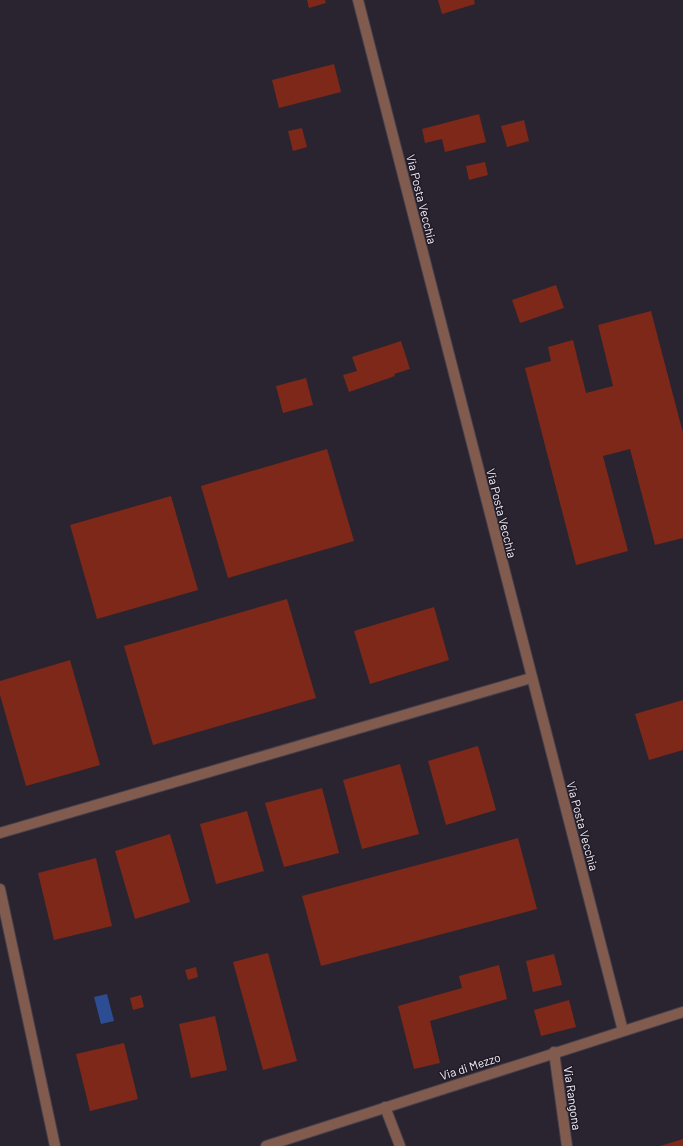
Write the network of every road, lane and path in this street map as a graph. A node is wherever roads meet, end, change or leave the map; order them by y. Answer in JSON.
{"nodes":[{"id":1,"x":358,"y":0,"type":"edge"},
{"id":2,"x":531,"y":678,"type":"junction"},
{"id":3,"x":0,"y":833,"type":"edge"},
{"id":4,"x":0,"y":889,"type":"edge"},
{"id":5,"x":683,"y":1012,"type":"edge"},
{"id":6,"x":623,"y":1031,"type":"junction"},
{"id":7,"x":554,"y":1052,"type":"junction"},
{"id":8,"x":385,"y":1108,"type":"junction"},
{"id":9,"x":55,"y":1146,"type":"edge"},
{"id":10,"x":266,"y":1146,"type":"edge"},
{"id":11,"x":400,"y":1146,"type":"edge"},
{"id":12,"x":567,"y":1146,"type":"edge"}],
"edges":[{"from":1,"to":2,"type":"street","name":"Via Posta Vecchia"},
{"from":2,"to":3,"type":"street"},
{"from":2,"to":6,"type":"street","name":"Via Posta Vecchia"},
{"from":4,"to":9,"type":"street"},
{"from":5,"to":6,"type":"street","name":"Via di Mezzo"},
{"from":6,"to":7,"type":"street","name":"Via di Mezzo"},
{"from":7,"to":8,"type":"street","name":"Via di Mezzo"},
{"from":7,"to":12,"type":"street","name":"Via Rangona"},
{"from":8,"to":10,"type":"street","name":"Via di Mezzo"},
{"from":8,"to":11,"type":"street"}]}
